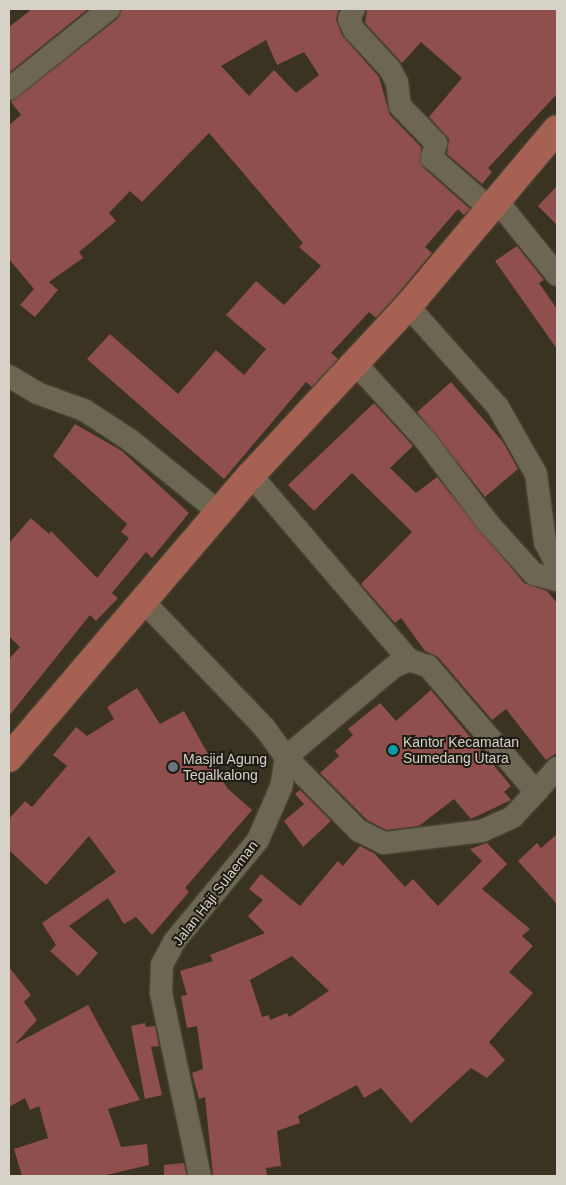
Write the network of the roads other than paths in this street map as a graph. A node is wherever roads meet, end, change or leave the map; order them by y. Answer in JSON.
{"nodes":[{"id":1,"x":109,"y":9,"type":"edge"},
{"id":2,"x":354,"y":9,"type":"edge"},
{"id":3,"x":9,"y":88,"type":"edge"},
{"id":4,"x":557,"y":129,"type":"edge"},
{"id":5,"x":494,"y":205,"type":"junction"},
{"id":6,"x":557,"y":275,"type":"edge"},
{"id":7,"x":408,"y":306,"type":"junction"},
{"id":8,"x":356,"y":364,"type":"junction"},
{"id":9,"x":9,"y":376,"type":"edge"},
{"id":10,"x":251,"y":475,"type":"junction"},
{"id":11,"x":219,"y":512,"type":"junction"},
{"id":12,"x":557,"y":566,"type":"edge"},
{"id":13,"x":557,"y":580,"type":"edge"},
{"id":14,"x":145,"y":603,"type":"junction"},
{"id":15,"x":409,"y":660,"type":"junction"},
{"id":16,"x":286,"y":757,"type":"junction"},
{"id":17,"x":9,"y":758,"type":"edge"},
{"id":18,"x":557,"y":768,"type":"edge"},
{"id":19,"x":536,"y":792,"type":"junction"},
{"id":20,"x":200,"y":1176,"type":"edge"}],
"edges":[{"from":1,"to":3,"type":"street"},
{"from":2,"to":5,"type":"street"},
{"from":4,"to":5,"type":"main road"},
{"from":5,"to":6,"type":"street"},
{"from":5,"to":7,"type":"main road"},
{"from":7,"to":8,"type":"main road"},
{"from":7,"to":12,"type":"street"},
{"from":8,"to":10,"type":"main road"},
{"from":8,"to":13,"type":"street"},
{"from":9,"to":11,"type":"street"},
{"from":10,"to":11,"type":"main road"},
{"from":10,"to":15,"type":"street"},
{"from":11,"to":14,"type":"main road"},
{"from":14,"to":16,"type":"street"},
{"from":14,"to":17,"type":"main road"},
{"from":15,"to":16,"type":"street"},
{"from":15,"to":19,"type":"street"},
{"from":16,"to":19,"type":"street"},
{"from":16,"to":20,"type":"street","name":"Jalan Haji Sulaeman"},
{"from":18,"to":19,"type":"street"}]}
